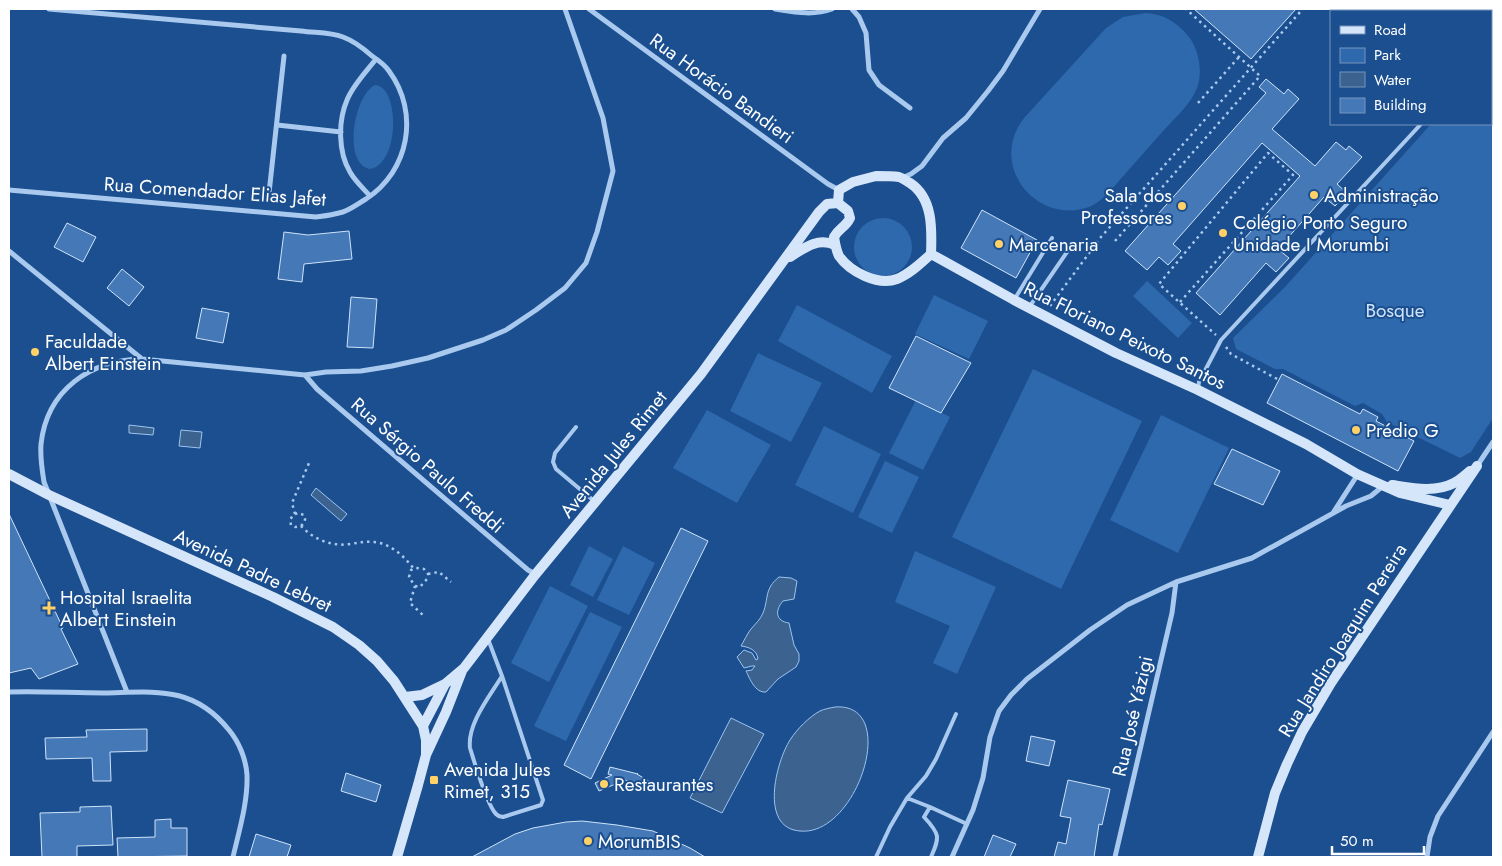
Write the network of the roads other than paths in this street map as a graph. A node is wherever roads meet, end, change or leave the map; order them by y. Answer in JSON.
{"nodes":[{"id":1,"x":49,"y":9,"type":"edge"},
{"id":2,"x":565,"y":9,"type":"edge"},
{"id":3,"x":589,"y":9,"type":"edge"},
{"id":4,"x":775,"y":9,"type":"edge"},
{"id":5,"x":832,"y":9,"type":"edge"},
{"id":6,"x":852,"y":9,"type":"edge"},
{"id":7,"x":1040,"y":9,"type":"edge"},
{"id":8,"x":284,"y":56,"type":"dead end"},
{"id":9,"x":376,"y":59,"type":"junction"},
{"id":10,"x":910,"y":108,"type":"dead end"},
{"id":11,"x":276,"y":125,"type":"junction"},
{"id":12,"x":1420,"y":125,"type":"edge"},
{"id":13,"x":341,"y":132,"type":"junction"},
{"id":14,"x":902,"y":178,"type":"junction"},
{"id":15,"x":9,"y":190,"type":"edge"},
{"id":16,"x":839,"y":190,"type":"junction"},
{"id":17,"x":269,"y":193,"type":"dead end"},
{"id":18,"x":370,"y":196,"type":"junction"},
{"id":19,"x":838,"y":203,"type":"junction"},
{"id":20,"x":1052,"y":238,"type":"dead end"},
{"id":21,"x":835,"y":245,"type":"junction"},
{"id":22,"x":9,"y":250,"type":"edge"},
{"id":23,"x":1067,"y":252,"type":"dead end"},
{"id":24,"x":931,"y":254,"type":"junction"},
{"id":25,"x":784,"y":260,"type":"junction"},
{"id":26,"x":1014,"y":300,"type":"junction"},
{"id":27,"x":1029,"y":308,"type":"junction"},
{"id":28,"x":142,"y":359,"type":"junction"},
{"id":29,"x":305,"y":375,"type":"junction"},
{"id":30,"x":1198,"y":390,"type":"junction"},
{"id":31,"x":576,"y":427,"type":"dead end"},
{"id":32,"x":1493,"y":442,"type":"edge"},
{"id":33,"x":1477,"y":466,"type":"junction"},
{"id":34,"x":1358,"y":472,"type":"junction"},
{"id":35,"x":9,"y":474,"type":"edge"},
{"id":36,"x":1384,"y":485,"type":"junction"},
{"id":37,"x":49,"y":495,"type":"junction"},
{"id":38,"x":596,"y":503,"type":"junction"},
{"id":39,"x":1450,"y":505,"type":"junction"},
{"id":40,"x":1333,"y":514,"type":"junction"},
{"id":41,"x":535,"y":575,"type":"junction"},
{"id":42,"x":1176,"y":582,"type":"junction"},
{"id":43,"x":487,"y":637,"type":"junction"},
{"id":44,"x":464,"y":668,"type":"junction"},
{"id":45,"x":502,"y":676,"type":"junction"},
{"id":46,"x":445,"y":684,"type":"junction"},
{"id":47,"x":9,"y":692,"type":"edge"},
{"id":48,"x":127,"y":692,"type":"junction"},
{"id":49,"x":405,"y":697,"type":"junction"},
{"id":50,"x":956,"y":714,"type":"dead end"},
{"id":51,"x":423,"y":726,"type":"junction"},
{"id":52,"x":1493,"y":732,"type":"edge"},
{"id":53,"x":426,"y":755,"type":"junction"},
{"id":54,"x":907,"y":798,"type":"junction"},
{"id":55,"x":930,"y":807,"type":"junction"},
{"id":56,"x":967,"y":824,"type":"junction"},
{"id":57,"x":233,"y":857,"type":"edge"},
{"id":58,"x":397,"y":857,"type":"edge"},
{"id":59,"x":876,"y":857,"type":"edge"},
{"id":60,"x":931,"y":857,"type":"edge"},
{"id":61,"x":952,"y":857,"type":"edge"},
{"id":62,"x":1115,"y":857,"type":"edge"},
{"id":63,"x":1258,"y":857,"type":"edge"},
{"id":64,"x":1427,"y":857,"type":"edge"}],
"edges":[{"from":1,"to":9,"type":"street","name":"Rua Comendador Elias Jafet"},
{"from":2,"to":29,"type":"street"},
{"from":3,"to":16,"type":"street","name":"Rua Horácio Bandieri"},
{"from":4,"to":5,"type":"street"},
{"from":6,"to":10,"type":"street"},
{"from":7,"to":14,"type":"street"},
{"from":8,"to":11,"type":"street"},
{"from":9,"to":13,"type":"street"},
{"from":9,"to":18,"type":"street","name":"Rua Comendador Elias Jafet"},
{"from":11,"to":13,"type":"street"},
{"from":11,"to":17,"type":"street"},
{"from":12,"to":30,"type":"lane"},
{"from":13,"to":18,"type":"street"},
{"from":14,"to":16,"type":"street"},
{"from":14,"to":24,"type":"street"},
{"from":15,"to":18,"type":"street","name":"Rua Comendador Elias Jafet"},
{"from":16,"to":19,"type":"street"},
{"from":19,"to":21,"type":"street"},
{"from":19,"to":25,"type":"street","name":"Avenida Jules Rimet"},
{"from":20,"to":26,"type":"lane"},
{"from":21,"to":24,"type":"street"},
{"from":21,"to":25,"type":"street","name":"Avenida Jules Rimet"},
{"from":22,"to":28,"type":"street"},
{"from":23,"to":27,"type":"lane"},
{"from":24,"to":26,"type":"street","name":"Rua Floriano Peixoto Santos"},
{"from":25,"to":38,"type":"street","name":"Avenida Jules Rimet"},
{"from":26,"to":27,"type":"street","name":"Rua Floriano Peixoto Santos"},
{"from":27,"to":30,"type":"street","name":"Rua Floriano Peixoto Santos"},
{"from":28,"to":29,"type":"street"},
{"from":28,"to":37,"type":"street"},
{"from":29,"to":41,"type":"street","name":"Rua Sérgio Paulo Freddi"},
{"from":30,"to":34,"type":"street","name":"Rua Floriano Peixoto Santos"},
{"from":31,"to":38,"type":"lane"},
{"from":32,"to":33,"type":"street"},
{"from":33,"to":36,"type":"street","name":"Rua Floriano Peixoto Santos"},
{"from":33,"to":39,"type":"street","name":"Rua Jandiro Joaquim Pereira"},
{"from":34,"to":36,"type":"street","name":"Rua Floriano Peixoto Santos"},
{"from":34,"to":40,"type":"street"},
{"from":35,"to":37,"type":"street","name":"Avenida Padre Lebret"},
{"from":36,"to":39,"type":"street","name":"Rua Floriano Peixoto Santos"},
{"from":36,"to":40,"type":"street"},
{"from":37,"to":48,"type":"street"},
{"from":37,"to":49,"type":"street","name":"Avenida Padre Lebret"},
{"from":38,"to":41,"type":"street","name":"Avenida Jules Rimet"},
{"from":39,"to":63,"type":"street","name":"Rua Jandiro Joaquim Pereira"},
{"from":40,"to":42,"type":"street"},
{"from":41,"to":43,"type":"street","name":"Avenida Jules Rimet"},
{"from":42,"to":56,"type":"street"},
{"from":42,"to":62,"type":"street","name":"Rua José Yázigi"},
{"from":43,"to":44,"type":"street","name":"Avenida Jules Rimet"},
{"from":43,"to":45,"type":"lane"},
{"from":44,"to":46,"type":"street","name":"Avenida Jules Rimet"},
{"from":44,"to":53,"type":"street","name":"Avenida Jules Rimet"},
{"from":45,"to":45,"type":"lane"},
{"from":46,"to":49,"type":"street"},
{"from":46,"to":51,"type":"street","name":"Avenida Jules Rimet"},
{"from":47,"to":48,"type":"street"},
{"from":48,"to":57,"type":"street"},
{"from":49,"to":51,"type":"street","name":"Avenida Padre Lebret"},
{"from":50,"to":54,"type":"lane"},
{"from":51,"to":53,"type":"street","name":"Avenida Padre Lebret"},
{"from":52,"to":64,"type":"street"},
{"from":53,"to":58,"type":"street","name":"Avenida Jules Rimet"},
{"from":54,"to":55,"type":"lane"},
{"from":54,"to":59,"type":"lane"},
{"from":55,"to":56,"type":"lane"},
{"from":55,"to":60,"type":"lane"},
{"from":56,"to":61,"type":"street"}]}
